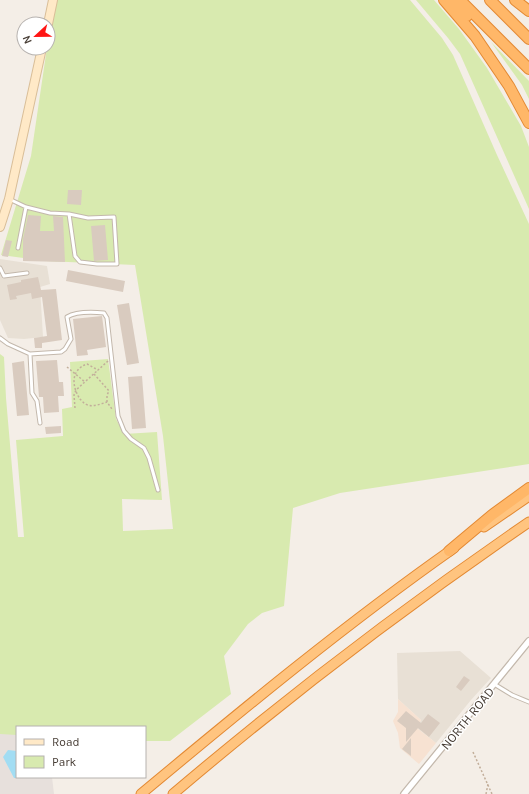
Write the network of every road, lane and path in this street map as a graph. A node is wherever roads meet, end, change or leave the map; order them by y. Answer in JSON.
{"nodes":[{"id":1,"x":53,"y":0,"type":"edge"},
{"id":2,"x":444,"y":0,"type":"edge"},
{"id":3,"x":455,"y":0,"type":"edge"},
{"id":4,"x":460,"y":0,"type":"edge"},
{"id":5,"x":490,"y":0,"type":"edge"},
{"id":6,"x":515,"y":0,"type":"edge"},
{"id":7,"x":529,"y":12,"type":"edge"},
{"id":8,"x":50,"y":16,"type":"edge"},
{"id":9,"x":529,"y":39,"type":"edge"},
{"id":10,"x":40,"y":56,"type":"edge"},
{"id":11,"x":529,"y":69,"type":"edge"},
{"id":12,"x":529,"y":109,"type":"edge"},
{"id":13,"x":529,"y":123,"type":"edge"},
{"id":14,"x":9,"y":199,"type":"junction"},
{"id":15,"x":26,"y":207,"type":"junction"},
{"id":16,"x":70,"y":214,"type":"junction"},
{"id":17,"x":0,"y":227,"type":"edge"},
{"id":18,"x":18,"y":248,"type":"dead end"},
{"id":19,"x":0,"y":268,"type":"edge"},
{"id":20,"x":27,"y":273,"type":"dead end"},
{"id":21,"x":0,"y":338,"type":"edge"},
{"id":22,"x":30,"y":354,"type":"junction"},
{"id":23,"x":112,"y":360,"type":"junction"},
{"id":24,"x":67,"y":367,"type":"dead end"},
{"id":25,"x":98,"y":370,"type":"junction"},
{"id":26,"x":75,"y":374,"type":"junction"},
{"id":27,"x":94,"y":374,"type":"junction"},
{"id":28,"x":85,"y":382,"type":"junction"},
{"id":29,"x":76,"y":390,"type":"junction"},
{"id":30,"x":109,"y":391,"type":"junction"},
{"id":31,"x":116,"y":398,"type":"junction"},
{"id":32,"x":107,"y":402,"type":"junction"},
{"id":33,"x":74,"y":408,"type":"dead end"},
{"id":34,"x":117,"y":410,"type":"junction"},
{"id":35,"x":40,"y":423,"type":"dead end"},
{"id":36,"x":529,"y":488,"type":"edge"},
{"id":37,"x":158,"y":490,"type":"dead end"},
{"id":38,"x":529,"y":496,"type":"edge"},
{"id":39,"x":529,"y":522,"type":"edge"},
{"id":40,"x":449,"y":551,"type":"junction"},
{"id":41,"x":529,"y":641,"type":"edge"},
{"id":42,"x":494,"y":684,"type":"junction"},
{"id":43,"x":529,"y":702,"type":"edge"},
{"id":44,"x":473,"y":752,"type":"dead end"},
{"id":45,"x":488,"y":784,"type":"junction"},
{"id":46,"x":142,"y":794,"type":"edge"},
{"id":47,"x":173,"y":794,"type":"edge"},
{"id":48,"x":404,"y":794,"type":"edge"},
{"id":49,"x":486,"y":794,"type":"edge"},
{"id":50,"x":492,"y":794,"type":"edge"}],
"edges":[{"from":1,"to":8,"type":"main road"},
{"from":2,"to":13,"type":"highway"},
{"from":3,"to":12,"type":"highway"},
{"from":4,"to":11,"type":"highway"},
{"from":5,"to":9,"type":"highway"},
{"from":6,"to":7,"type":"highway"},
{"from":10,"to":14,"type":"main road"},
{"from":14,"to":15,"type":"lane"},
{"from":14,"to":17,"type":"main road"},
{"from":15,"to":16,"type":"lane"},
{"from":15,"to":18,"type":"lane"},
{"from":16,"to":16,"type":"lane"},
{"from":19,"to":20,"type":"lane"},
{"from":21,"to":22,"type":"lane"},
{"from":22,"to":23,"type":"lane"},
{"from":22,"to":35,"type":"lane"},
{"from":23,"to":25,"type":"path"},
{"from":23,"to":31,"type":"lane"},
{"from":24,"to":26,"type":"path"},
{"from":25,"to":26,"type":"path"},
{"from":25,"to":27,"type":"path"},
{"from":26,"to":28,"type":"path"},
{"from":26,"to":29,"type":"path"},
{"from":27,"to":28,"type":"path"},
{"from":27,"to":30,"type":"path"},
{"from":28,"to":29,"type":"path"},
{"from":29,"to":32,"type":"path"},
{"from":29,"to":33,"type":"path"},
{"from":30,"to":31,"type":"path"},
{"from":30,"to":32,"type":"path"},
{"from":31,"to":34,"type":"lane"},
{"from":32,"to":34,"type":"path"},
{"from":34,"to":37,"type":"lane"},
{"from":36,"to":40,"type":"highway"},
{"from":38,"to":40,"type":"highway"},
{"from":39,"to":47,"type":"highway"},
{"from":40,"to":46,"type":"highway"},
{"from":41,"to":42,"type":"street","name":"NORTH ROAD"},
{"from":42,"to":43,"type":"lane"},
{"from":42,"to":48,"type":"street","name":"NORTH ROAD"},
{"from":44,"to":45,"type":"path"},
{"from":45,"to":49,"type":"path"},
{"from":45,"to":50,"type":"path"}]}
